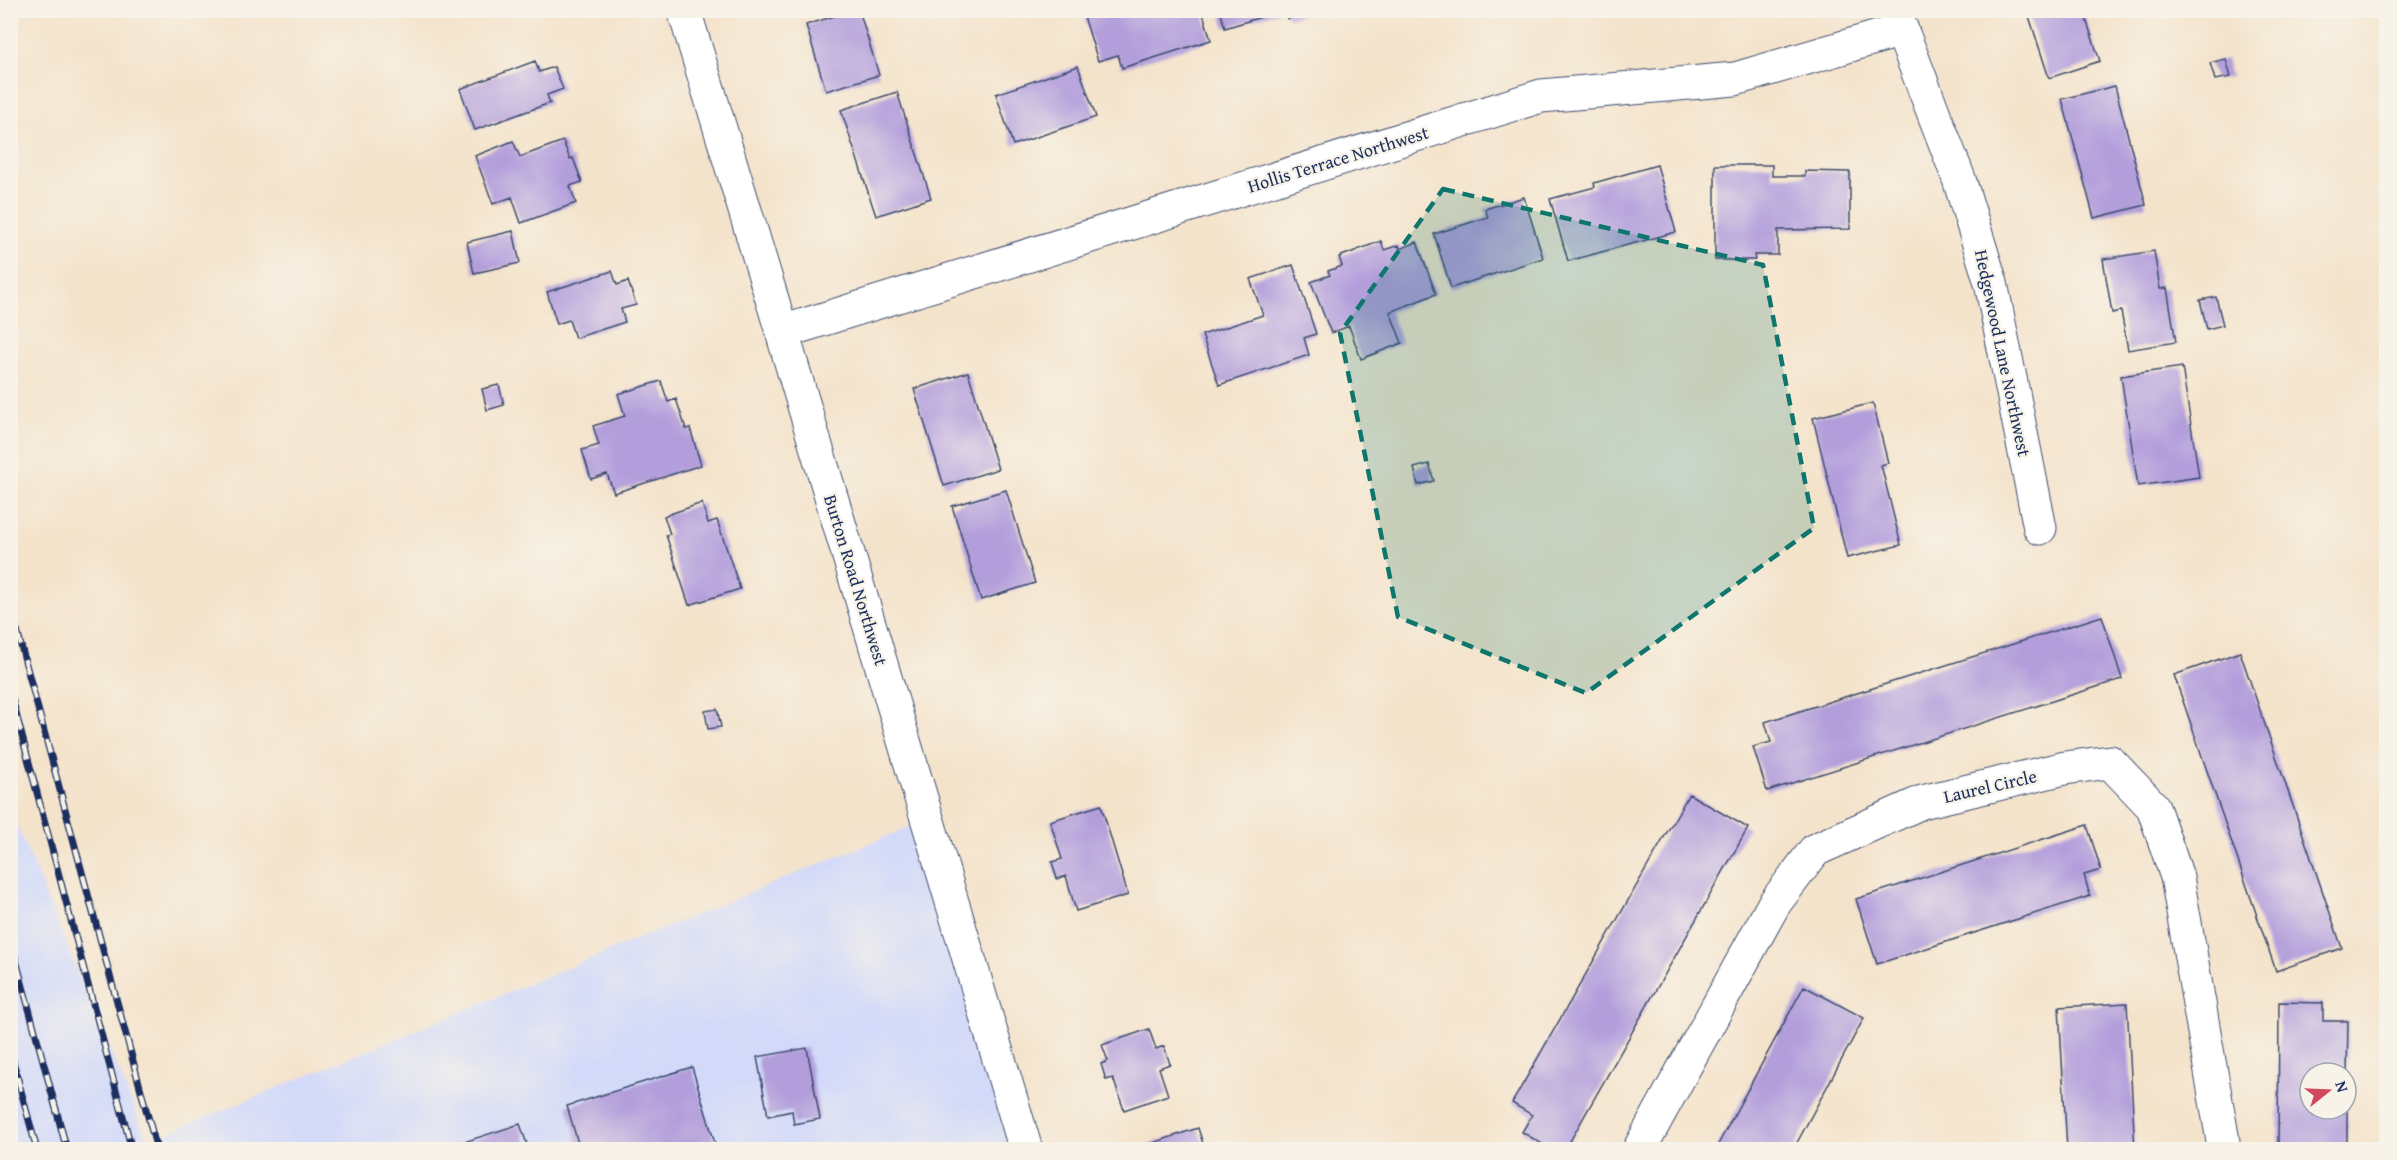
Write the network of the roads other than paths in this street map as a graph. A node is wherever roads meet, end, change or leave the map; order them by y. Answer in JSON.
{"nodes":[{"id":1,"x":684,"y":10,"type":"edge"},
{"id":2,"x":1898,"y":20,"type":"edge"},
{"id":3,"x":782,"y":332,"type":"junction"},
{"id":4,"x":2040,"y":528,"type":"dead end"},
{"id":5,"x":1026,"y":1149,"type":"edge"},
{"id":6,"x":1639,"y":1149,"type":"edge"},
{"id":7,"x":2222,"y":1149,"type":"edge"}],
"edges":[{"from":1,"to":3,"type":"street","name":"Burton Road Northwest"},
{"from":2,"to":3,"type":"street","name":"Hollis Terrace Northwest"},
{"from":2,"to":4,"type":"street","name":"Hedgewood Lane Northwest"},
{"from":3,"to":5,"type":"street","name":"Burton Road Northwest"},
{"from":6,"to":7,"type":"street","name":"Laurel Circle"}]}
